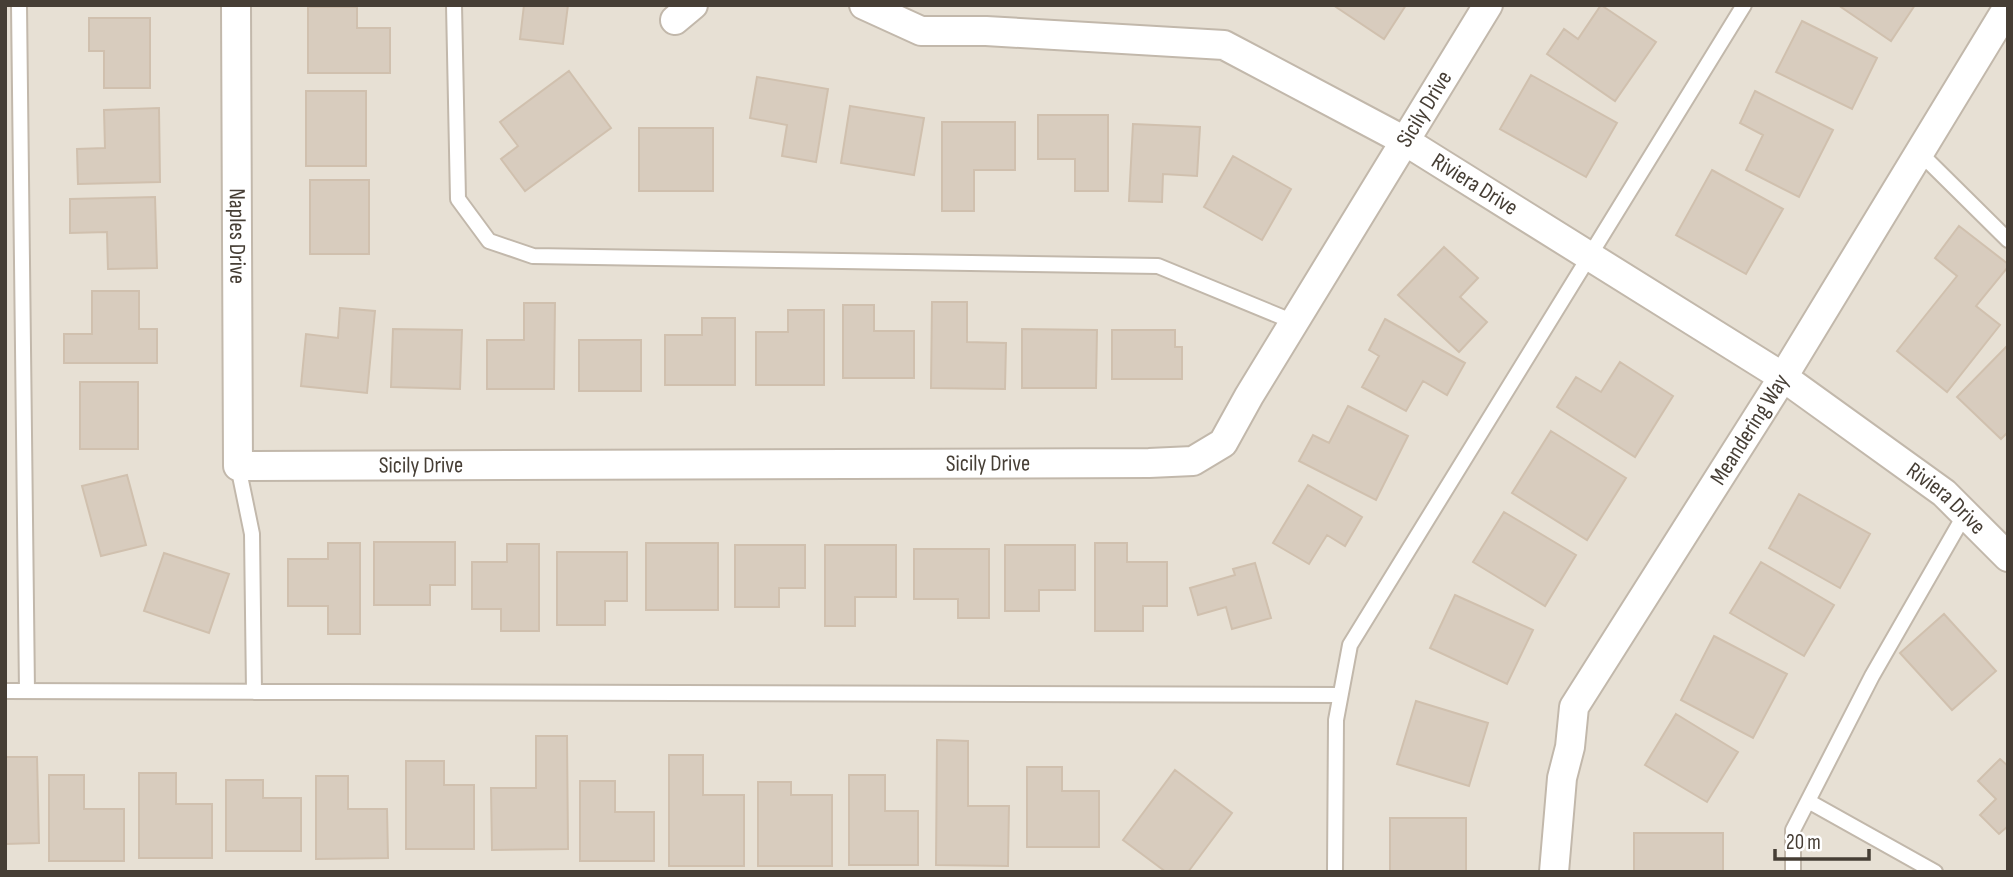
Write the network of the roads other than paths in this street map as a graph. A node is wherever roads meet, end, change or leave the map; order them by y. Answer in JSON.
{"nodes":[{"id":1,"x":19,"y":5,"type":"edge"},
{"id":2,"x":236,"y":5,"type":"edge"},
{"id":3,"x":454,"y":5,"type":"edge"},
{"id":4,"x":864,"y":5,"type":"edge"},
{"id":5,"x":1488,"y":5,"type":"edge"},
{"id":6,"x":1744,"y":5,"type":"edge"},
{"id":7,"x":2008,"y":7,"type":"edge"},
{"id":8,"x":1405,"y":141,"type":"junction"},
{"id":9,"x":1919,"y":152,"type":"junction"},
{"id":10,"x":2008,"y":240,"type":"edge"},
{"id":11,"x":1590,"y":256,"type":"junction"},
{"id":12,"x":1294,"y":322,"type":"junction"},
{"id":13,"x":1783,"y":377,"type":"junction"},
{"id":14,"x":237,"y":466,"type":"junction"},
{"id":15,"x":1965,"y":514,"type":"junction"},
{"id":16,"x":2008,"y":557,"type":"edge"},
{"id":17,"x":5,"y":691,"type":"edge"},
{"id":18,"x":27,"y":691,"type":"junction"},
{"id":19,"x":254,"y":692,"type":"junction"},
{"id":20,"x":1340,"y":695,"type":"junction"},
{"id":21,"x":1808,"y":801,"type":"junction"},
{"id":22,"x":1335,"y":872,"type":"edge"},
{"id":23,"x":1555,"y":872,"type":"edge"},
{"id":24,"x":1793,"y":872,"type":"edge"},
{"id":25,"x":1935,"y":872,"type":"edge"}],
"edges":[{"from":1,"to":18,"type":"lane"},
{"from":2,"to":14,"type":"street","name":"Naples Drive"},
{"from":3,"to":12,"type":"lane"},
{"from":4,"to":8,"type":"street","name":"Riviera Drive"},
{"from":5,"to":8,"type":"street","name":"Sicily Drive"},
{"from":6,"to":11,"type":"lane"},
{"from":7,"to":9,"type":"street","name":"Meandering Way"},
{"from":8,"to":11,"type":"street","name":"Riviera Drive"},
{"from":8,"to":12,"type":"street","name":"Sicily Drive"},
{"from":9,"to":10,"type":"lane"},
{"from":9,"to":13,"type":"street","name":"Meandering Way"},
{"from":11,"to":13,"type":"street","name":"Riviera Drive"},
{"from":11,"to":20,"type":"lane"},
{"from":12,"to":14,"type":"street","name":"Sicily Drive"},
{"from":13,"to":15,"type":"street","name":"Riviera Drive"},
{"from":13,"to":23,"type":"street","name":"Meandering Way"},
{"from":14,"to":19,"type":"lane"},
{"from":15,"to":16,"type":"street","name":"Riviera Drive"},
{"from":15,"to":21,"type":"lane"},
{"from":17,"to":18,"type":"lane"},
{"from":18,"to":19,"type":"lane"},
{"from":19,"to":20,"type":"lane"},
{"from":20,"to":22,"type":"lane"},
{"from":21,"to":24,"type":"lane"},
{"from":21,"to":25,"type":"lane"}]}
